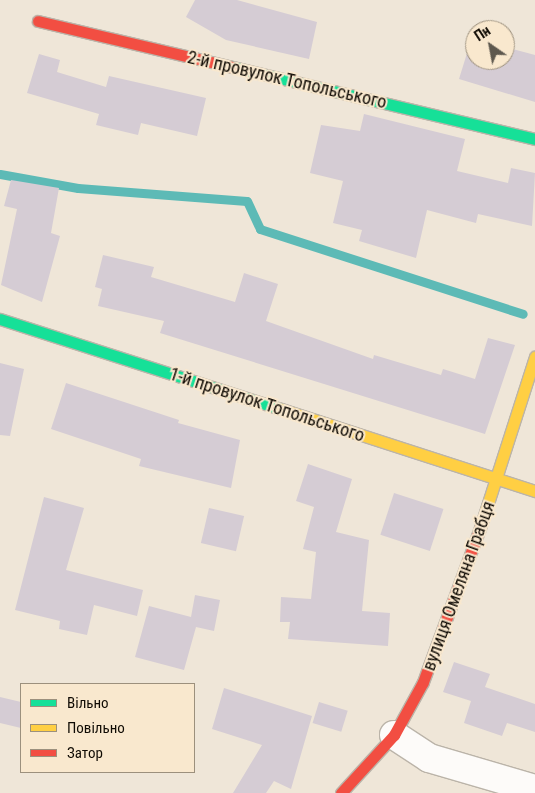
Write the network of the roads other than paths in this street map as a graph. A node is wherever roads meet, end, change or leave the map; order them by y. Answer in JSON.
{"nodes":[{"id":1,"x":38,"y":21,"type":"dead end"},
{"id":2,"x":535,"y":139,"type":"edge"},
{"id":3,"x":0,"y":319,"type":"edge"},
{"id":4,"x":535,"y":357,"type":"edge"},
{"id":5,"x":498,"y":480,"type":"junction"},
{"id":6,"x":535,"y":491,"type":"edge"},
{"id":7,"x":394,"y":735,"type":"junction"},
{"id":8,"x":535,"y":789,"type":"edge"},
{"id":9,"x":341,"y":793,"type":"edge"}],
"edges":[{"from":1,"to":2,"type":"street","name":"2-й провулок Топольського"},
{"from":3,"to":5,"type":"street","name":"1-й провулок Топольського"},
{"from":4,"to":5,"type":"street","name":"вулиця Омеляна Грабця"},
{"from":5,"to":6,"type":"street","name":"1-й провулок Топольського"},
{"from":5,"to":7,"type":"street","name":"вулиця Омеляна Грабця"},
{"from":7,"to":8,"type":"street"},
{"from":7,"to":9,"type":"street","name":"вулиця Омеляна Грабця"}]}
